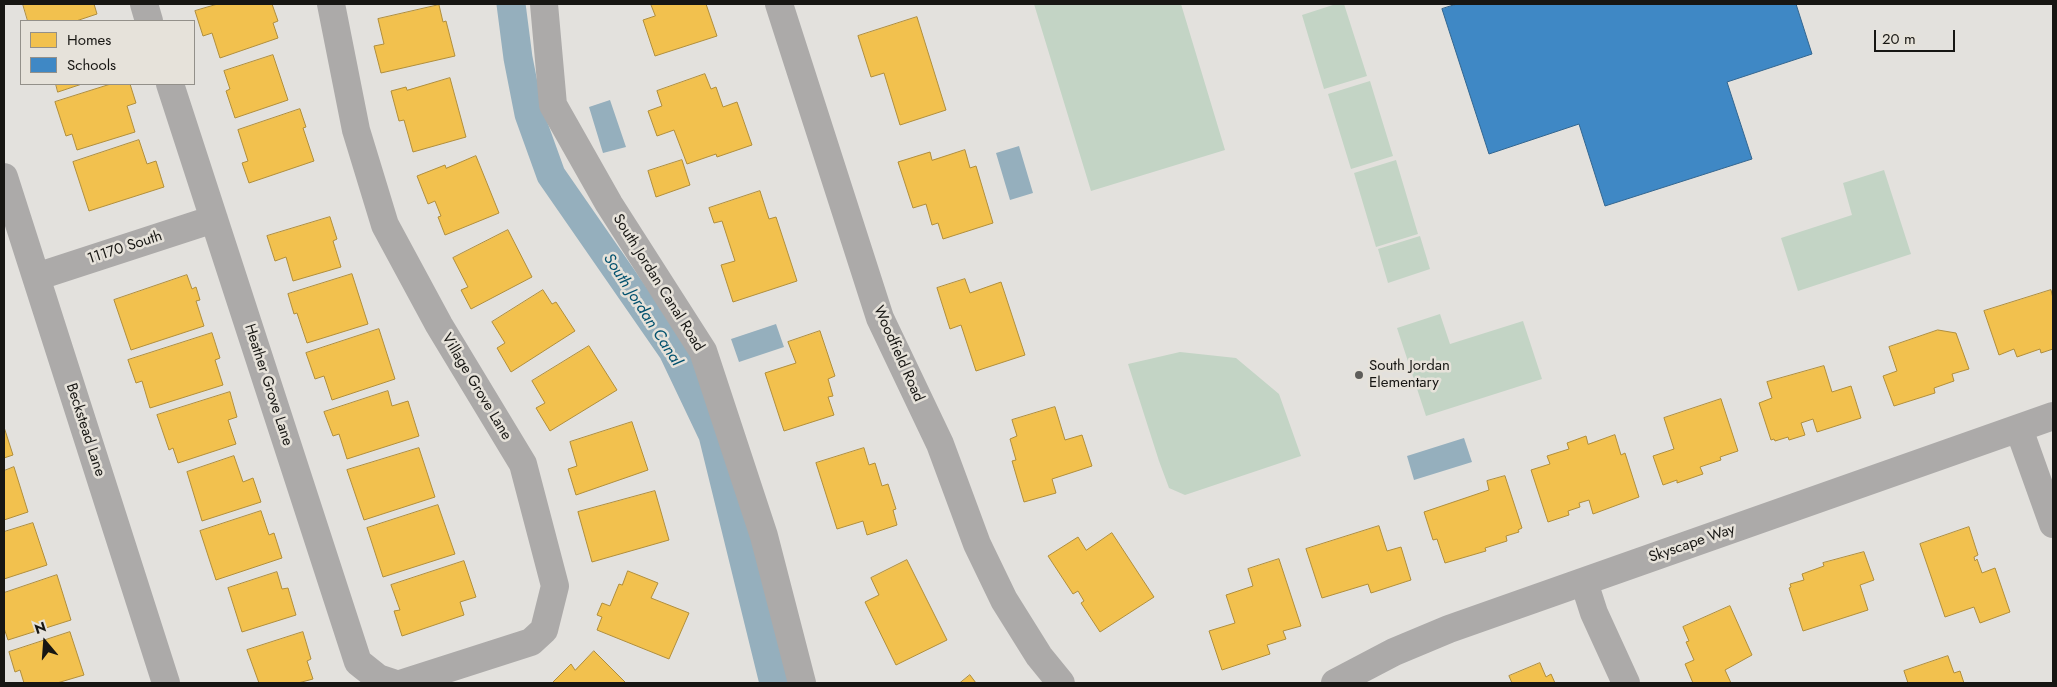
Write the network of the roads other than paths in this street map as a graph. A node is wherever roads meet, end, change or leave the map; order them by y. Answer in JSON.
{"nodes":[{"id":1,"x":144,"y":4,"type":"edge"},
{"id":2,"x":331,"y":4,"type":"edge"},
{"id":3,"x":544,"y":4,"type":"edge"},
{"id":4,"x":779,"y":4,"type":"edge"},
{"id":5,"x":150,"y":20,"type":"edge"},
{"id":6,"x":170,"y":85,"type":"edge"},
{"id":7,"x":4,"y":178,"type":"edge"},
{"id":8,"x":214,"y":219,"type":"junction"},
{"id":9,"x":13,"y":237,"type":"edge"},
{"id":10,"x":36,"y":277,"type":"junction"},
{"id":11,"x":2053,"y":416,"type":"edge"},
{"id":12,"x":2019,"y":429,"type":"junction"},
{"id":13,"x":2053,"y":524,"type":"edge"},
{"id":14,"x":1584,"y":582,"type":"junction"},
{"id":15,"x":391,"y":682,"type":"edge"},
{"id":16,"x":166,"y":683,"type":"edge"},
{"id":17,"x":802,"y":683,"type":"edge"},
{"id":18,"x":1061,"y":683,"type":"edge"},
{"id":19,"x":1335,"y":683,"type":"edge"},
{"id":20,"x":1626,"y":683,"type":"edge"}],
"edges":[{"from":1,"to":5,"type":"street"},
{"from":2,"to":15,"type":"street","name":"Village Grove Lane"},
{"from":3,"to":17,"type":"street","name":"South Jordan Canal Road"},
{"from":4,"to":18,"type":"street","name":"Woodfield Road"},
{"from":6,"to":8,"type":"street","name":"Heather Grove Lane"},
{"from":7,"to":9,"type":"street","name":"Beckstead Lane"},
{"from":8,"to":10,"type":"street","name":"11170 South"},
{"from":8,"to":15,"type":"street","name":"Heather Grove Lane"},
{"from":9,"to":10,"type":"street","name":"Beckstead Lane"},
{"from":10,"to":16,"type":"street","name":"Beckstead Lane"},
{"from":11,"to":12,"type":"street","name":"Skyscape Way"},
{"from":12,"to":13,"type":"street"},
{"from":12,"to":14,"type":"street","name":"Skyscape Way"},
{"from":14,"to":19,"type":"street","name":"Skyscape Way"},
{"from":14,"to":20,"type":"street"}]}
